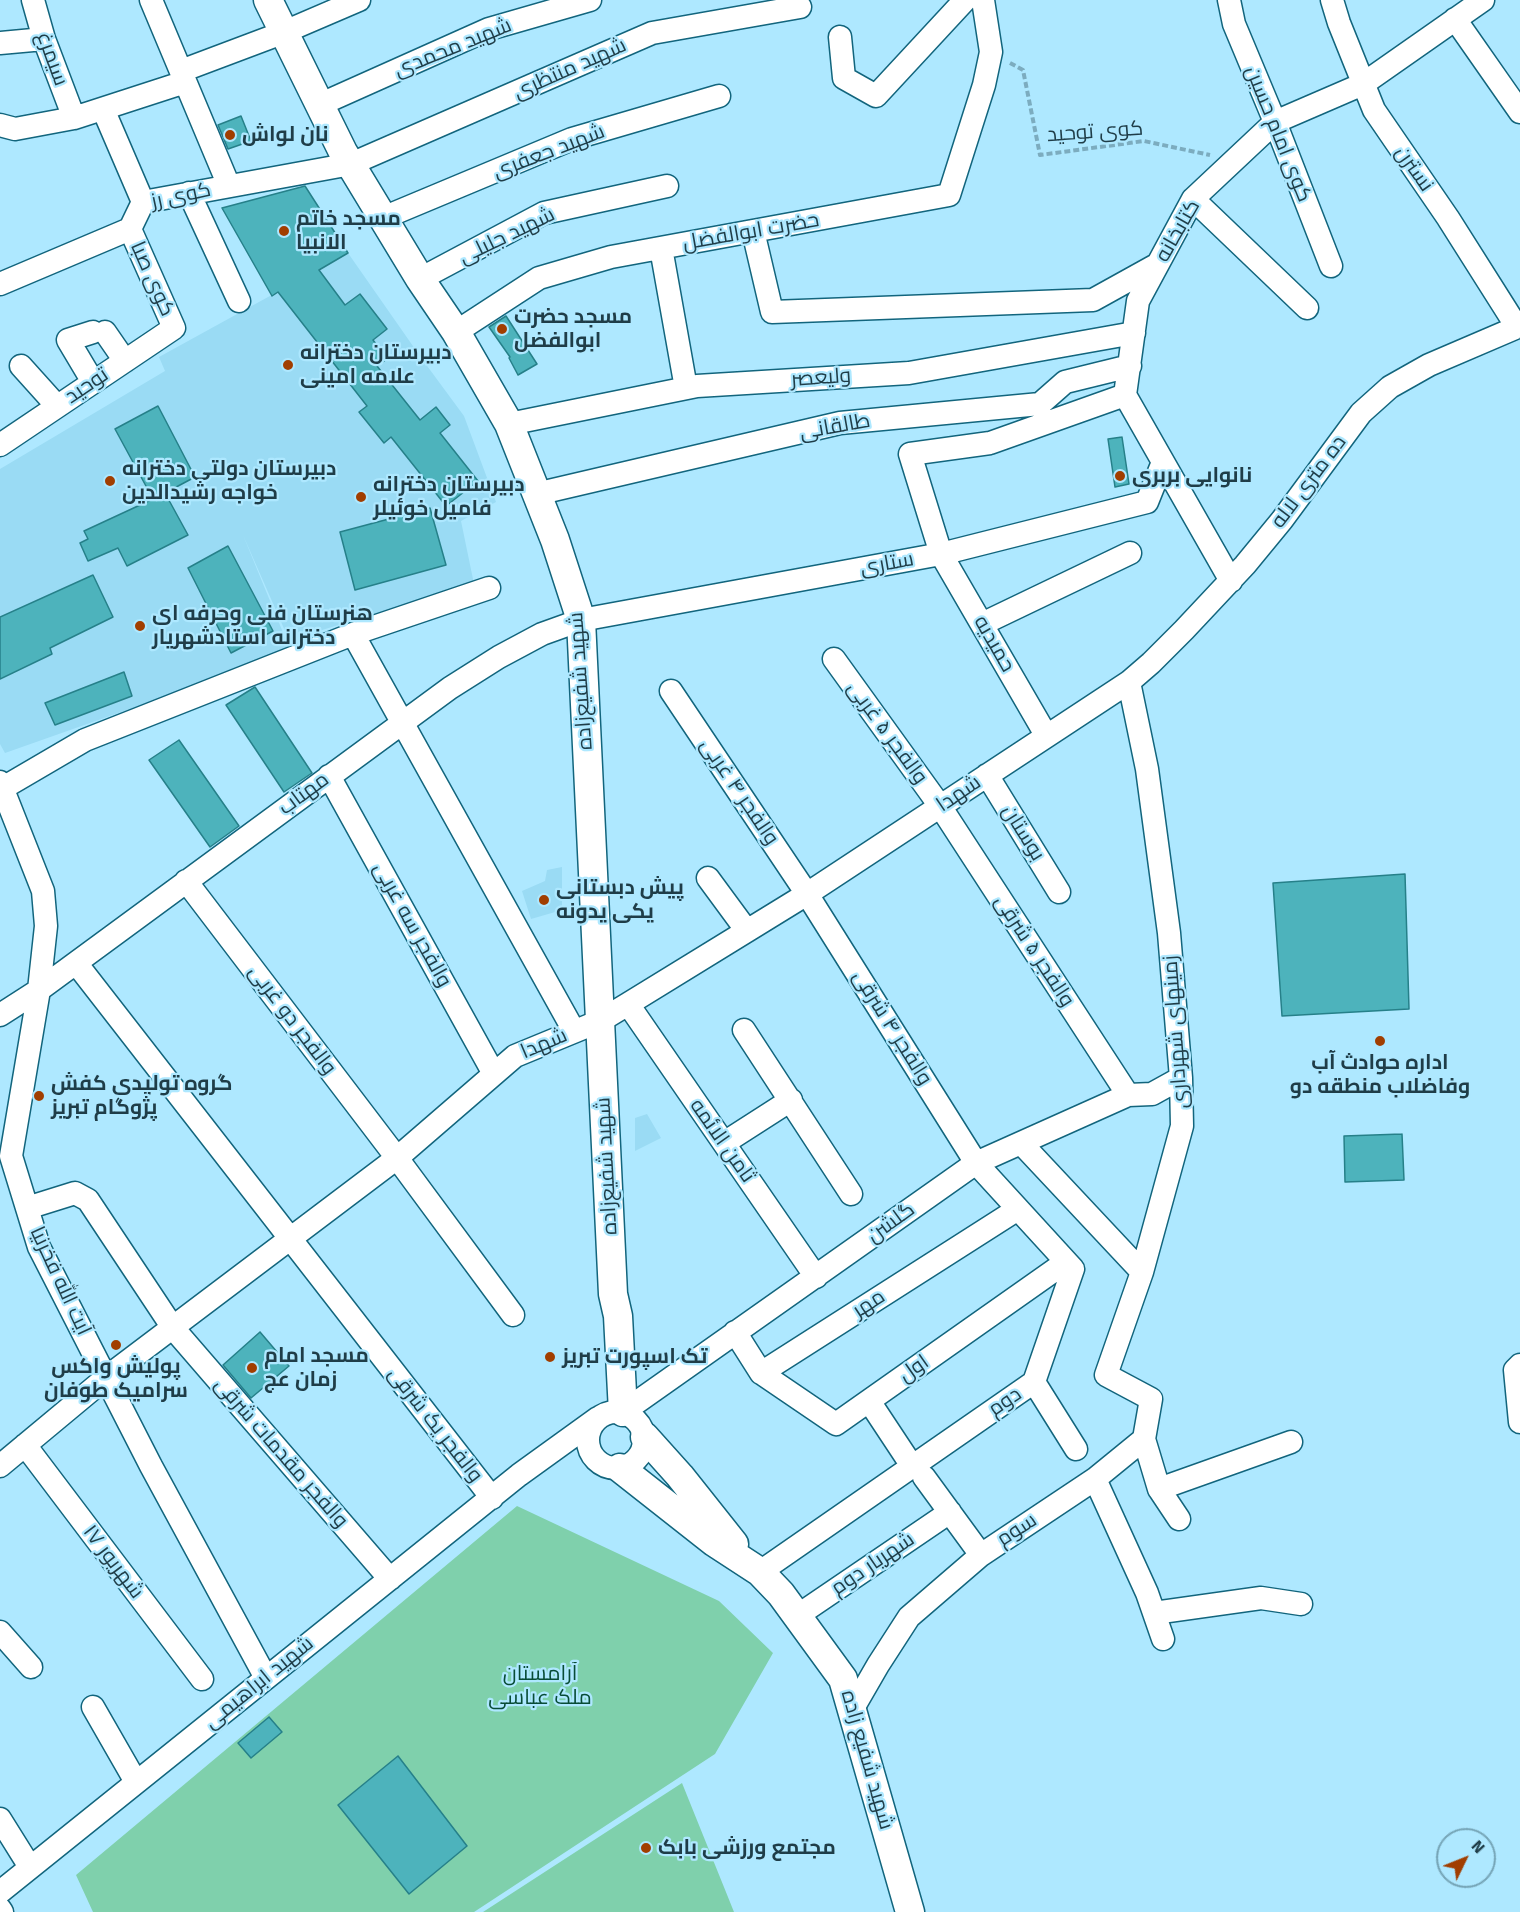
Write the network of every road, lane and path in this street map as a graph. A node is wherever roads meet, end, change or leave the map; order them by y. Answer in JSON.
{"nodes":[{"id":1,"x":33,"y":0,"type":"edge"},
{"id":2,"x":151,"y":0,"type":"edge"},
{"id":3,"x":268,"y":0,"type":"edge"},
{"id":4,"x":359,"y":0,"type":"edge"},
{"id":5,"x":590,"y":0,"type":"edge"},
{"id":6,"x":965,"y":0,"type":"edge"},
{"id":7,"x":983,"y":0,"type":"edge"},
{"id":8,"x":1229,"y":0,"type":"edge"},
{"id":9,"x":1332,"y":0,"type":"edge"},
{"id":10,"x":1483,"y":0,"type":"edge"},
{"id":11,"x":800,"y":7,"type":"dead end"},
{"id":12,"x":1455,"y":20,"type":"junction"},
{"id":13,"x":282,"y":33,"type":"junction"},
{"id":14,"x":840,"y":37,"type":"dead end"},
{"id":15,"x":44,"y":39,"type":"junction"},
{"id":16,"x":0,"y":43,"type":"edge"},
{"id":17,"x":992,"y":52,"type":"junction"},
{"id":18,"x":183,"y":77,"type":"junction"},
{"id":19,"x":1363,"y":84,"type":"junction"},
{"id":20,"x":719,"y":96,"type":"dead end"},
{"id":21,"x":319,"y":105,"type":"junction"},
{"id":22,"x":104,"y":109,"type":"junction"},
{"id":23,"x":1520,"y":112,"type":"edge"},
{"id":24,"x":74,"y":118,"type":"junction"},
{"id":25,"x":1275,"y":122,"type":"junction"},
{"id":26,"x":0,"y":125,"type":"edge"},
{"id":27,"x":1235,"y":160,"type":"junction"},
{"id":28,"x":351,"y":164,"type":"junction"},
{"id":29,"x":229,"y":186,"type":"junction"},
{"id":30,"x":667,"y":186,"type":"dead end"},
{"id":31,"x":189,"y":194,"type":"junction"},
{"id":32,"x":1193,"y":199,"type":"junction"},
{"id":33,"x":143,"y":202,"type":"junction"},
{"id":34,"x":383,"y":218,"type":"junction"},
{"id":35,"x":130,"y":229,"type":"junction"},
{"id":36,"x":753,"y":231,"type":"junction"},
{"id":37,"x":661,"y":248,"type":"junction"},
{"id":38,"x":1158,"y":264,"type":"junction"},
{"id":39,"x":1331,"y":267,"type":"dead end"},
{"id":40,"x":420,"y":279,"type":"junction"},
{"id":41,"x":0,"y":284,"type":"edge"},
{"id":42,"x":239,"y":301,"type":"dead end"},
{"id":43,"x":1307,"y":308,"type":"dead end"},
{"id":44,"x":1519,"y":327,"type":"edge"},
{"id":45,"x":174,"y":328,"type":"joint"},
{"id":46,"x":456,"y":332,"type":"junction"},
{"id":47,"x":1134,"y":333,"type":"junction"},
{"id":48,"x":124,"y":361,"type":"junction"},
{"id":49,"x":21,"y":366,"type":"dead end"},
{"id":50,"x":1130,"y":366,"type":"junction"},
{"id":51,"x":93,"y":382,"type":"junction"},
{"id":52,"x":686,"y":388,"type":"junction"},
{"id":53,"x":1125,"y":394,"type":"junction"},
{"id":54,"x":57,"y":406,"type":"junction"},
{"id":55,"x":508,"y":424,"type":"junction"},
{"id":56,"x":0,"y":445,"type":"edge"},
{"id":57,"x":1164,"y":462,"type":"junction"},
{"id":58,"x":536,"y":494,"type":"junction"},
{"id":59,"x":1130,"y":553,"type":"dead end"},
{"id":60,"x":941,"y":554,"type":"junction"},
{"id":61,"x":1231,"y":581,"type":"junction"},
{"id":62,"x":489,"y":588,"type":"dead end"},
{"id":63,"x":581,"y":620,"type":"junction"},
{"id":64,"x":982,"y":624,"type":"junction"},
{"id":65,"x":353,"y":633,"type":"junction"},
{"id":66,"x":834,"y":659,"type":"dead end"},
{"id":67,"x":1129,"y":681,"type":"junction"},
{"id":68,"x":671,"y":691,"type":"dead end"},
{"id":69,"x":402,"y":723,"type":"junction"},
{"id":70,"x":1046,"y":735,"type":"junction"},
{"id":71,"x":987,"y":775,"type":"junction"},
{"id":72,"x":329,"y":776,"type":"junction"},
{"id":73,"x":2,"y":785,"type":"edge"},
{"id":74,"x":940,"y":806,"type":"junction"},
{"id":75,"x":708,"y":878,"type":"dead end"},
{"id":76,"x":186,"y":881,"type":"junction"},
{"id":77,"x":1059,"y":892,"type":"dead end"},
{"id":78,"x":807,"y":894,"type":"junction"},
{"id":79,"x":747,"y":931,"type":"junction"},
{"id":80,"x":76,"y":963,"type":"junction"},
{"id":81,"x":39,"y":990,"type":"junction"},
{"id":82,"x":628,"y":1004,"type":"junction"},
{"id":83,"x":0,"y":1015,"type":"edge"},
{"id":84,"x":587,"y":1026,"type":"junction"},
{"id":85,"x":744,"y":1030,"type":"dead end"},
{"id":86,"x":494,"y":1074,"type":"junction"},
{"id":87,"x":1181,"y":1078,"type":"junction"},
{"id":88,"x":1128,"y":1095,"type":"junction"},
{"id":89,"x":790,"y":1100,"type":"junction"},
{"id":90,"x":724,"y":1143,"type":"junction"},
{"id":91,"x":1021,"y":1143,"type":"junction"},
{"id":92,"x":397,"y":1158,"type":"junction"},
{"id":93,"x":976,"y":1163,"type":"junction"},
{"id":94,"x":851,"y":1194,"type":"dead end"},
{"id":95,"x":27,"y":1208,"type":"junction"},
{"id":96,"x":1018,"y":1209,"type":"junction"},
{"id":97,"x":290,"y":1238,"type":"junction"},
{"id":98,"x":1066,"y":1262,"type":"junction"},
{"id":99,"x":1142,"y":1272,"type":"junction"},
{"id":100,"x":816,"y":1277,"type":"junction"},
{"id":101,"x":513,"y":1315,"type":"dead end"},
{"id":102,"x":173,"y":1328,"type":"junction"},
{"id":103,"x":735,"y":1332,"type":"junction"},
{"id":104,"x":1520,"y":1365,"type":"edge"},
{"id":105,"x":761,"y":1373,"type":"junction"},
{"id":106,"x":107,"y":1377,"type":"junction"},
{"id":107,"x":1034,"y":1382,"type":"junction"},
{"id":108,"x":869,"y":1401,"type":"junction"},
{"id":109,"x":610,"y":1414,"type":"junction"},
{"id":110,"x":1520,"y":1422,"type":"edge"},
{"id":111,"x":645,"y":1437,"type":"junction"},
{"id":112,"x":1144,"y":1439,"type":"junction"},
{"id":113,"x":1291,"y":1442,"type":"dead end"},
{"id":114,"x":1076,"y":1449,"type":"dead end"},
{"id":115,"x":591,"y":1451,"type":"junction"},
{"id":116,"x":8,"y":1454,"type":"edge"},
{"id":117,"x":620,"y":1468,"type":"junction"},
{"id":118,"x":918,"y":1471,"type":"junction"},
{"id":119,"x":519,"y":1475,"type":"junction"},
{"id":120,"x":1095,"y":1479,"type":"junction"},
{"id":121,"x":1159,"y":1489,"type":"junction"},
{"id":122,"x":492,"y":1498,"type":"junction"},
{"id":123,"x":950,"y":1512,"type":"junction"},
{"id":124,"x":1179,"y":1520,"type":"dead end"},
{"id":125,"x":981,"y":1555,"type":"junction"},
{"id":126,"x":756,"y":1569,"type":"junction"},
{"id":127,"x":390,"y":1579,"type":"junction"},
{"id":128,"x":1301,"y":1605,"type":"dead end"},
{"id":129,"x":1154,"y":1613,"type":"junction"},
{"id":130,"x":797,"y":1616,"type":"junction"},
{"id":131,"x":0,"y":1632,"type":"edge"},
{"id":132,"x":1163,"y":1639,"type":"dead end"},
{"id":133,"x":31,"y":1667,"type":"dead end"},
{"id":134,"x":266,"y":1678,"type":"junction"},
{"id":135,"x":202,"y":1679,"type":"dead end"},
{"id":136,"x":93,"y":1707,"type":"dead end"},
{"id":137,"x":852,"y":1710,"type":"junction"},
{"id":138,"x":136,"y":1782,"type":"junction"},
{"id":139,"x":0,"y":1819,"type":"edge"},
{"id":140,"x":30,"y":1867,"type":"junction"},
{"id":141,"x":0,"y":1892,"type":"edge"},
{"id":142,"x":910,"y":1912,"type":"edge"}],
"edges":[{"from":1,"to":15,"type":"street","name":"سیمرغ"},
{"from":2,"to":18,"type":"street"},
{"from":3,"to":13,"type":"main road","name":"شهید شفیع‌زاده"},
{"from":4,"to":13,"type":"street"},
{"from":5,"to":21,"type":"street","name":"شهید محمدی"},
{"from":6,"to":14,"type":"street"},
{"from":7,"to":17,"type":"street"},
{"from":8,"to":25,"type":"street","name":"کوی امام حسین"},
{"from":9,"to":19,"type":"street","name":"نسترن"},
{"from":10,"to":12,"type":"street","name":"کتابخانه"},
{"from":11,"to":28,"type":"street","name":"شهید منتظری"},
{"from":12,"to":19,"type":"street","name":"کتابخانه"},
{"from":12,"to":23,"type":"street"},
{"from":13,"to":18,"type":"street"},
{"from":13,"to":21,"type":"main road","name":"شهید شفیع‌زاده"},
{"from":15,"to":16,"type":"street"},
{"from":15,"to":24,"type":"street","name":"سیمرغ"},
{"from":17,"to":27,"type":"path","name":"کوی توحید"},
{"from":17,"to":36,"type":"street","name":"حضرت ابوالفضل"},
{"from":18,"to":22,"type":"street"},
{"from":18,"to":29,"type":"street"},
{"from":19,"to":25,"type":"street","name":"کتابخانه"},
{"from":19,"to":44,"type":"street","name":"نسترن"},
{"from":20,"to":34,"type":"street","name":"شهید جعفری"},
{"from":21,"to":28,"type":"main road","name":"شهید شفیع‌زاده"},
{"from":22,"to":24,"type":"street"},
{"from":22,"to":33,"type":"street"},
{"from":24,"to":26,"type":"street"},
{"from":25,"to":27,"type":"street","name":"کتابخانه"},
{"from":25,"to":39,"type":"street","name":"کوی امام حسین"},
{"from":27,"to":32,"type":"street","name":"کتابخانه"},
{"from":28,"to":29,"type":"street","name":"کوی رز"},
{"from":28,"to":34,"type":"main road","name":"شهید شفیع‌زاده"},
{"from":29,"to":31,"type":"street","name":"کوی رز"},
{"from":30,"to":40,"type":"street","name":"شهید جلیلی"},
{"from":31,"to":33,"type":"street","name":"کوی رز"},
{"from":31,"to":42,"type":"street"},
{"from":32,"to":38,"type":"street","name":"کتابخانه"},
{"from":32,"to":43,"type":"street"},
{"from":33,"to":35,"type":"street","name":"کوی رز"},
{"from":34,"to":40,"type":"main road","name":"شهید شفیع‌زاده"},
{"from":35,"to":41,"type":"street","name":"کوی رز"},
{"from":35,"to":45,"type":"street","name":"کوی صبا"},
{"from":36,"to":37,"type":"street","name":"حضرت ابوالفضل"},
{"from":36,"to":38,"type":"street"},
{"from":37,"to":46,"type":"street","name":"حضرت ابوالفضل"},
{"from":37,"to":52,"type":"street"},
{"from":38,"to":47,"type":"street","name":"کتابخانه"},
{"from":40,"to":46,"type":"main road","name":"شهید شفیع‌زاده"},
{"from":44,"to":61,"type":"street","name":"ده متری لاله"},
{"from":45,"to":48,"type":"street","name":"توحید"},
{"from":46,"to":55,"type":"main road","name":"شهید شفیع‌زاده"},
{"from":47,"to":50,"type":"street","name":"کتابخانه"},
{"from":47,"to":52,"type":"street","name":"ولیعصر"},
{"from":48,"to":51,"type":"street","name":"توحید"},
{"from":48,"to":51,"type":"street"},
{"from":49,"to":54,"type":"street"},
{"from":50,"to":53,"type":"street","name":"کتابخانه"},
{"from":50,"to":58,"type":"street","name":"طالقانی"},
{"from":51,"to":54,"type":"street","name":"توحید"},
{"from":52,"to":55,"type":"street","name":"ولیعصر"},
{"from":53,"to":57,"type":"street"},
{"from":53,"to":60,"type":"street","name":"حمیدیه"},
{"from":54,"to":56,"type":"street","name":"توحید"},
{"from":55,"to":58,"type":"main road","name":"شهید شفیع‌زاده"},
{"from":57,"to":60,"type":"street","name":"ستاری"},
{"from":57,"to":61,"type":"street"},
{"from":58,"to":63,"type":"main road","name":"شهید شفیع‌زاده"},
{"from":59,"to":64,"type":"street"},
{"from":60,"to":63,"type":"street","name":"ستاری"},
{"from":60,"to":64,"type":"street","name":"حمیدیه"},
{"from":61,"to":67,"type":"street","name":"ده متری لاله"},
{"from":62,"to":65,"type":"street"},
{"from":63,"to":69,"type":"street","name":"مهتاب"},
{"from":63,"to":84,"type":"main road","name":"شهید شفیع‌زاده"},
{"from":64,"to":70,"type":"street","name":"حمیدیه"},
{"from":65,"to":69,"type":"street"},
{"from":65,"to":73,"type":"street"},
{"from":66,"to":74,"type":"street","name":"والفجر ۵ غربی"},
{"from":67,"to":70,"type":"street","name":"شهدا"},
{"from":67,"to":87,"type":"street","name":"زمینهای شهرداری"},
{"from":68,"to":78,"type":"street","name":"والفجر ۴ غربی"},
{"from":69,"to":72,"type":"street","name":"مهتاب"},
{"from":69,"to":84,"type":"street"},
{"from":70,"to":71,"type":"street","name":"شهدا"},
{"from":71,"to":74,"type":"street","name":"شهدا"},
{"from":71,"to":77,"type":"street","name":"بوستان"},
{"from":72,"to":76,"type":"street","name":"مهتاب"},
{"from":72,"to":86,"type":"street","name":"والفجر سه غربی"},
{"from":73,"to":81,"type":"street","name":"آیت الله فخرنیا"},
{"from":74,"to":78,"type":"street","name":"شهدا"},
{"from":74,"to":88,"type":"street","name":"والفجر ۵ شرقی"},
{"from":75,"to":79,"type":"street"},
{"from":76,"to":80,"type":"street","name":"مهتاب"},
{"from":76,"to":92,"type":"street","name":"والفجر دو غربی"},
{"from":78,"to":79,"type":"street","name":"شهدا"},
{"from":78,"to":93,"type":"street","name":"والفجر ۴ شرقی"},
{"from":79,"to":82,"type":"street","name":"شهدا"},
{"from":80,"to":81,"type":"street","name":"مهتاب"},
{"from":80,"to":97,"type":"street","name":"والفجر یک شرقی"},
{"from":81,"to":83,"type":"street","name":"مهتاب"},
{"from":81,"to":95,"type":"street","name":"آیت الله فخرنیا"},
{"from":82,"to":84,"type":"street","name":"شهدا"},
{"from":82,"to":90,"type":"street","name":"ثامن الائمه"},
{"from":84,"to":86,"type":"street","name":"شهدا"},
{"from":84,"to":109,"type":"main road","name":"شهید شفیع‌زاده"},
{"from":85,"to":89,"type":"street"},
{"from":86,"to":92,"type":"street","name":"شهدا"},
{"from":87,"to":88,"type":"street","name":"گلشن"},
{"from":87,"to":99,"type":"street","name":"زمینهای شهرداری"},
{"from":88,"to":91,"type":"street","name":"گلشن"},
{"from":89,"to":90,"type":"street"},
{"from":89,"to":94,"type":"street"},
{"from":90,"to":100,"type":"street","name":"ثامن الائمه"},
{"from":91,"to":93,"type":"street","name":"گلشن"},
{"from":91,"to":99,"type":"street"},
{"from":92,"to":97,"type":"street","name":"شهدا"},
{"from":92,"to":101,"type":"street","name":"والفجر دو غربی"},
{"from":93,"to":96,"type":"street"},
{"from":93,"to":100,"type":"street","name":"گلشن"},
{"from":95,"to":102,"type":"street","name":"والفجر مقدمات شرقی"},
{"from":95,"to":106,"type":"street","name":"آیت الله فخرنیا"},
{"from":96,"to":98,"type":"street"},
{"from":96,"to":105,"type":"street","name":"مهر"},
{"from":97,"to":102,"type":"street","name":"شهدا"},
{"from":97,"to":122,"type":"street","name":"والفجر یک شرقی"},
{"from":98,"to":107,"type":"street","name":"دوم"},
{"from":98,"to":108,"type":"street","name":"اول"},
{"from":99,"to":112,"type":"street","name":"زمینهای شهرداری"},
{"from":100,"to":103,"type":"street","name":"گلشن"},
{"from":102,"to":106,"type":"street","name":"شهدا"},
{"from":102,"to":127,"type":"street","name":"والفجر مقدمات شرقی"},
{"from":103,"to":105,"type":"street"},
{"from":103,"to":109,"type":"street","name":"گلشن"},
{"from":104,"to":110,"type":"street"},
{"from":105,"to":108,"type":"street","name":"اول"},
{"from":106,"to":116,"type":"street","name":"شهدا"},
{"from":106,"to":134,"type":"street","name":"آیت الله فخرنیا"},
{"from":107,"to":114,"type":"street"},
{"from":107,"to":118,"type":"street","name":"دوم"},
{"from":108,"to":118,"type":"street"},
{"from":109,"to":111,"type":"street"},
{"from":109,"to":115,"type":"street"},
{"from":109,"to":119,"type":"street","name":"شهید ابراهیمی"},
{"from":111,"to":117,"type":"street"},
{"from":111,"to":126,"type":"main road","name":"شهید شفیع زاده"},
{"from":112,"to":120,"type":"street","name":"سوم"},
{"from":112,"to":121,"type":"street"},
{"from":113,"to":121,"type":"street"},
{"from":115,"to":117,"type":"street"},
{"from":115,"to":119,"type":"street","name":"شهید ابراهیمی"},
{"from":116,"to":135,"type":"street","name":"۱۷ شهریور"},
{"from":117,"to":126,"type":"main road","name":"شهید شفیع زاده"},
{"from":118,"to":123,"type":"street"},
{"from":118,"to":126,"type":"street","name":"دوم"},
{"from":119,"to":122,"type":"street","name":"شهید ابراهیمی"},
{"from":120,"to":125,"type":"street","name":"سوم"},
{"from":120,"to":129,"type":"street"},
{"from":121,"to":124,"type":"street"},
{"from":122,"to":127,"type":"street","name":"شهید ابراهیمی"},
{"from":123,"to":125,"type":"street"},
{"from":123,"to":130,"type":"street","name":"شهریار دوم"},
{"from":125,"to":137,"type":"street","name":"سوم"},
{"from":126,"to":130,"type":"main road","name":"شهید شفیع زاده"},
{"from":127,"to":134,"type":"street","name":"شهید ابراهیمی"},
{"from":128,"to":129,"type":"street"},
{"from":129,"to":132,"type":"street"},
{"from":130,"to":137,"type":"main road","name":"شهید شفیع زاده"},
{"from":131,"to":133,"type":"street"},
{"from":134,"to":138,"type":"street","name":"شهید ابراهیمی"},
{"from":136,"to":138,"type":"street"},
{"from":137,"to":142,"type":"main road","name":"شهید شفیع زاده"},
{"from":138,"to":140,"type":"street","name":"شهید ابراهیمی"},
{"from":139,"to":140,"type":"street"},
{"from":140,"to":141,"type":"street","name":"شهید ابراهیمی"}]}
